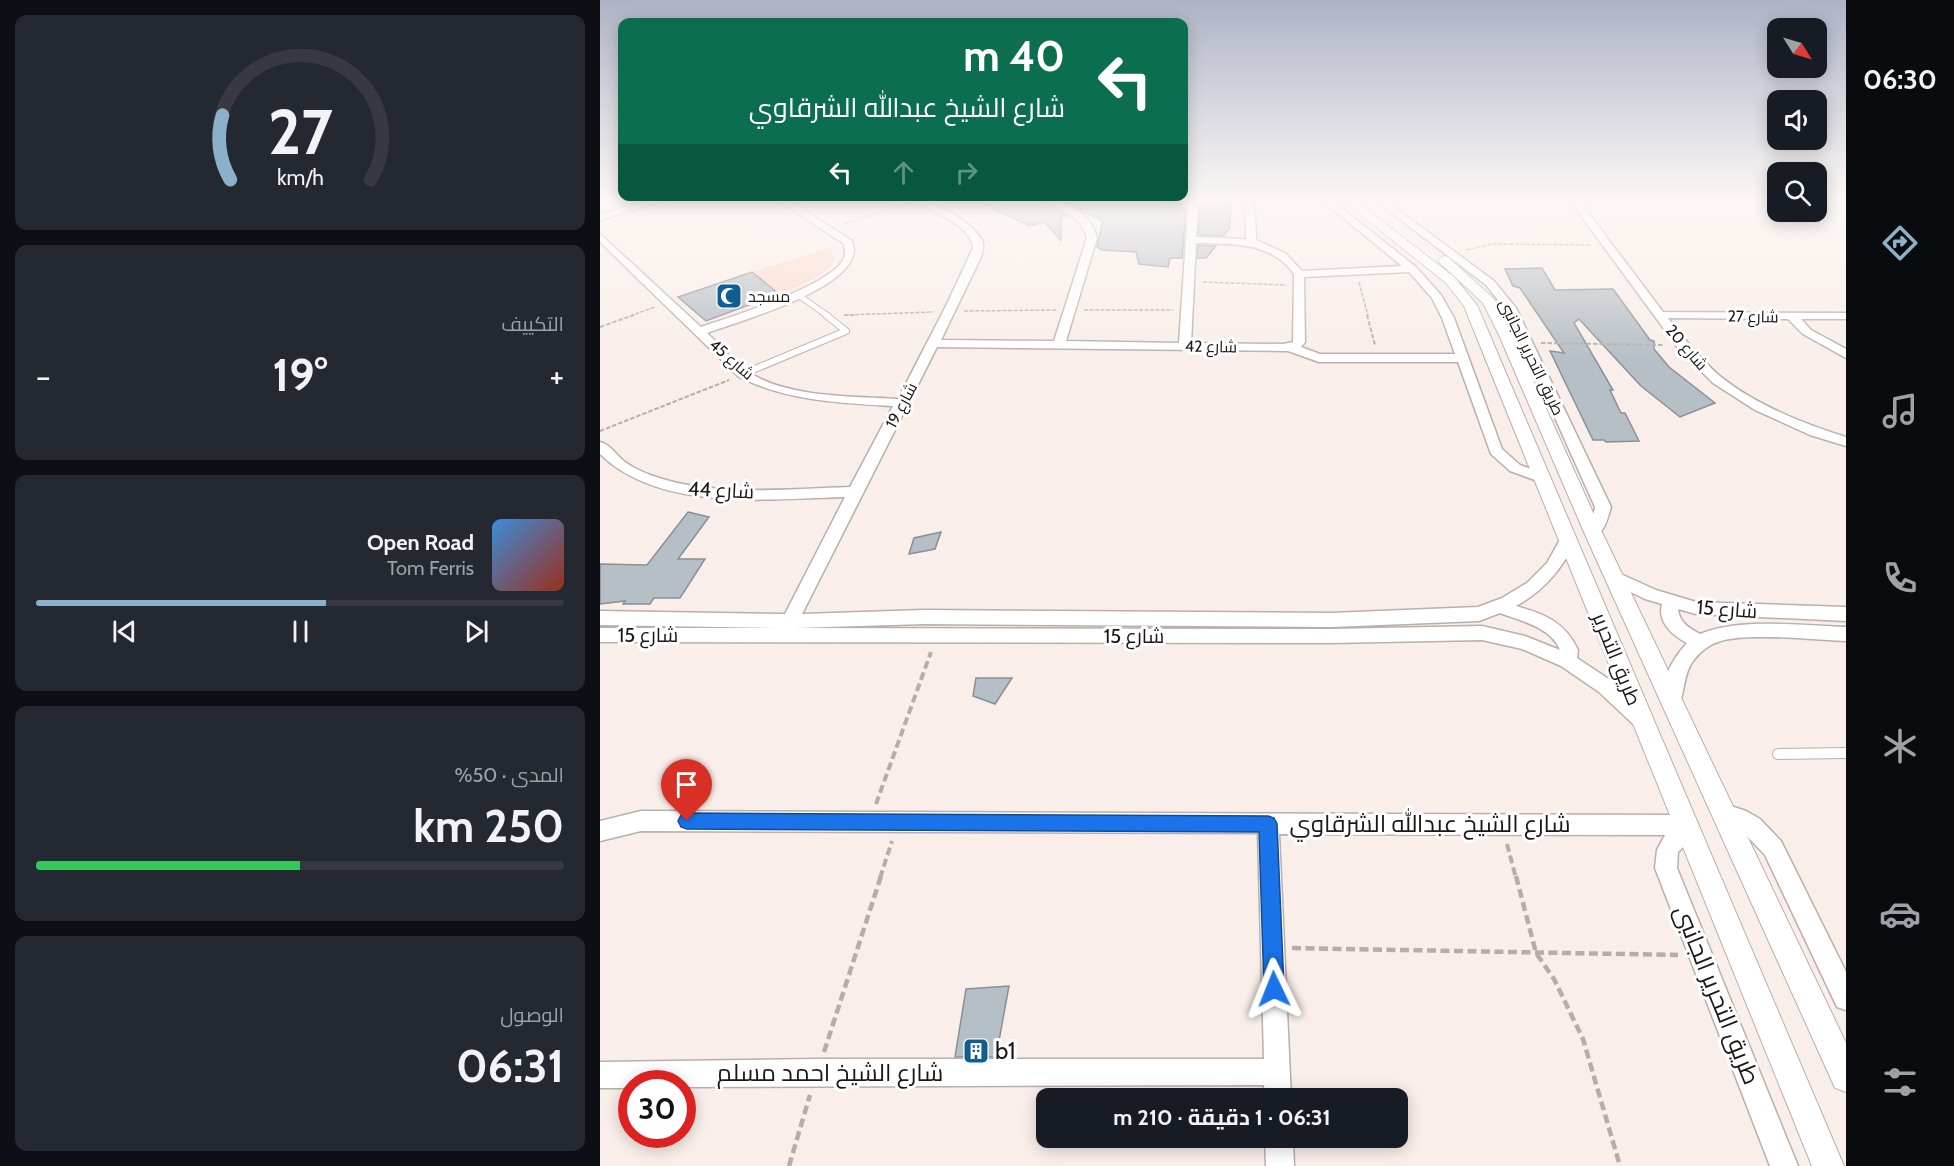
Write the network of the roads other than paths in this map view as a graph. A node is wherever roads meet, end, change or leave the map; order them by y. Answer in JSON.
{"nodes":[{"id":1,"x":616,"y":252,"type":"edge"},
{"id":2,"x":851,"y":252,"type":"edge"},
{"id":3,"x":978,"y":252,"type":"edge"},
{"id":4,"x":1088,"y":252,"type":"edge"},
{"id":5,"x":1190,"y":252,"type":"edge"},
{"id":6,"x":1275,"y":252,"type":"edge"},
{"id":7,"x":1391,"y":252,"type":"edge"},
{"id":8,"x":1413,"y":252,"type":"edge"},
{"id":9,"x":1434,"y":252,"type":"edge"},
{"id":10,"x":1449,"y":252,"type":"edge"},
{"id":11,"x":1614,"y":252,"type":"edge"},
{"id":12,"x":1412,"y":269,"type":"junction"},
{"id":13,"x":1299,"y":280,"type":"junction"},
{"id":14,"x":797,"y":294,"type":"junction"},
{"id":15,"x":1660,"y":315,"type":"junction"},
{"id":16,"x":1791,"y":316,"type":"junction"},
{"id":17,"x":1846,"y":316,"type":"edge"},
{"id":18,"x":700,"y":331,"type":"junction"},
{"id":19,"x":1506,"y":335,"type":"junction"},
{"id":20,"x":934,"y":343,"type":"junction"},
{"id":21,"x":1528,"y":343,"type":"junction"},
{"id":22,"x":1059,"y":344,"type":"junction"},
{"id":23,"x":1185,"y":345,"type":"junction"},
{"id":24,"x":1292,"y":348,"type":"junction"},
{"id":25,"x":1846,"y":354,"type":"edge"},
{"id":26,"x":1461,"y":358,"type":"junction"},
{"id":27,"x":1520,"y":367,"type":"junction"},
{"id":28,"x":1497,"y":369,"type":"junction"},
{"id":29,"x":743,"y":374,"type":"junction"},
{"id":30,"x":1508,"y":396,"type":"junction"},
{"id":31,"x":1534,"y":398,"type":"junction"},
{"id":32,"x":901,"y":403,"type":"junction"},
{"id":33,"x":1846,"y":442,"type":"edge"},
{"id":34,"x":600,"y":446,"type":"edge"},
{"id":35,"x":1542,"y":478,"type":"junction"},
{"id":36,"x":855,"y":492,"type":"junction"},
{"id":37,"x":1592,"y":530,"type":"junction"},
{"id":38,"x":1568,"y":540,"type":"junction"},
{"id":39,"x":1614,"y":577,"type":"junction"},
{"id":40,"x":1671,"y":602,"type":"junction"},
{"id":41,"x":1500,"y":607,"type":"junction"},
{"id":42,"x":1846,"y":614,"type":"edge"},
{"id":43,"x":600,"y":618,"type":"edge"},
{"id":44,"x":786,"y":628,"type":"junction"},
{"id":45,"x":1846,"y":634,"type":"edge"},
{"id":46,"x":600,"y":635,"type":"edge"},
{"id":47,"x":1701,"y":642,"type":"junction"},
{"id":48,"x":1567,"y":661,"type":"junction"},
{"id":49,"x":1672,"y":699,"type":"junction"},
{"id":50,"x":1642,"y":720,"type":"junction"},
{"id":51,"x":1846,"y":753,"type":"edge"},
{"id":52,"x":1778,"y":754,"type":"dead end"},
{"id":53,"x":1725,"y":814,"type":"junction"},
{"id":54,"x":1268,"y":824,"type":"junction"},
{"id":55,"x":1687,"y":829,"type":"junction"},
{"id":56,"x":600,"y":831,"type":"edge"},
{"id":57,"x":1846,"y":998,"type":"edge"},
{"id":58,"x":600,"y":1075,"type":"edge"},
{"id":59,"x":1846,"y":1077,"type":"edge"},
{"id":60,"x":1277,"y":1085,"type":"edge"},
{"id":61,"x":1279,"y":1148,"type":"edge"},
{"id":62,"x":1280,"y":1166,"type":"edge"},
{"id":63,"x":1784,"y":1166,"type":"edge"},
{"id":64,"x":1828,"y":1166,"type":"edge"}],
"edges":[{"from":1,"to":18,"type":"street","name":"شارع 45"},
{"from":2,"to":14,"type":"street"},
{"from":3,"to":20,"type":"street","name":"شارع 19"},
{"from":4,"to":22,"type":"street"},
{"from":5,"to":23,"type":"street"},
{"from":6,"to":13,"type":"street"},
{"from":7,"to":12,"type":"street"},
{"from":8,"to":28,"type":"street","name":"طريق التحرير"},
{"from":9,"to":19,"type":"street","name":"طريق التحرير"},
{"from":10,"to":21,"type":"street","name":"طريق التحرير الجانبى"},
{"from":11,"to":15,"type":"street","name":"شارع 20"},
{"from":12,"to":13,"type":"street"},
{"from":12,"to":26,"type":"street"},
{"from":13,"to":24,"type":"street"},
{"from":14,"to":18,"type":"street"},
{"from":14,"to":29,"type":"lane"},
{"from":15,"to":16,"type":"street","name":"شارع 27"},
{"from":15,"to":33,"type":"street","name":"شارع 20"},
{"from":16,"to":17,"type":"street","name":"شارع 27"},
{"from":16,"to":25,"type":"street"},
{"from":18,"to":29,"type":"street","name":"شارع 45"},
{"from":19,"to":21,"type":"street"},
{"from":19,"to":27,"type":"street","name":"طريق التحرير"},
{"from":20,"to":22,"type":"street","name":"شارع 42"},
{"from":20,"to":32,"type":"street","name":"شارع 19"},
{"from":21,"to":37,"type":"street","name":"طريق التحرير الجانبى"},
{"from":22,"to":23,"type":"street","name":"شارع 42"},
{"from":23,"to":24,"type":"street","name":"شارع 42"},
{"from":24,"to":26,"type":"street","name":"شارع 42"},
{"from":26,"to":35,"type":"street"},
{"from":27,"to":28,"type":"street"},
{"from":27,"to":31,"type":"street","name":"طريق التحرير"},
{"from":28,"to":30,"type":"street","name":"طريق التحرير"},
{"from":29,"to":32,"type":"street","name":"شارع 45"},
{"from":30,"to":31,"type":"street"},
{"from":30,"to":35,"type":"street","name":"طريق التحرير"},
{"from":31,"to":37,"type":"street","name":"طريق التحرير"},
{"from":32,"to":36,"type":"street","name":"شارع 19"},
{"from":34,"to":36,"type":"street","name":"شارع 44"},
{"from":35,"to":38,"type":"street","name":"طريق التحرير"},
{"from":36,"to":44,"type":"street","name":"شارع 19"},
{"from":37,"to":39,"type":"street","name":"طريق التحرير"},
{"from":38,"to":41,"type":"street","name":"شارع 15"},
{"from":38,"to":50,"type":"street","name":"طريق التحرير"},
{"from":39,"to":40,"type":"street","name":"شارع 15"},
{"from":39,"to":49,"type":"street","name":"طريق التحرير"},
{"from":40,"to":42,"type":"street","name":"شارع 15"},
{"from":40,"to":47,"type":"street"},
{"from":41,"to":44,"type":"street","name":"شارع 15"},
{"from":41,"to":48,"type":"street"},
{"from":43,"to":44,"type":"street","name":"شارع 15"},
{"from":44,"to":46,"type":"street","name":"شارع 15"},
{"from":44,"to":48,"type":"street","name":"شارع 15"},
{"from":45,"to":47,"type":"street","name":"شارع 15"},
{"from":47,"to":49,"type":"street","name":"شارع 15"},
{"from":48,"to":50,"type":"street","name":"شارع 15"},
{"from":49,"to":53,"type":"street","name":"طريق التحرير"},
{"from":50,"to":55,"type":"street","name":"طريق التحرير"},
{"from":51,"to":52,"type":"lane"},
{"from":53,"to":57,"type":"street"},
{"from":53,"to":59,"type":"street","name":"طريق التحرير"},
{"from":54,"to":55,"type":"street","name":"شارع الشيخ عبدالله الشرقاوي"},
{"from":54,"to":56,"type":"street","name":"شارع الشيخ عبدالله الشرقاوي"},
{"from":54,"to":60,"type":"street"},
{"from":55,"to":63,"type":"street","name":"طريق التحرير الجانبى"},
{"from":55,"to":64,"type":"street","name":"طريق التحرير"},
{"from":58,"to":60,"type":"street","name":"شارع الشيخ احمد مسلم"},
{"from":61,"to":62,"type":"street"}]}
